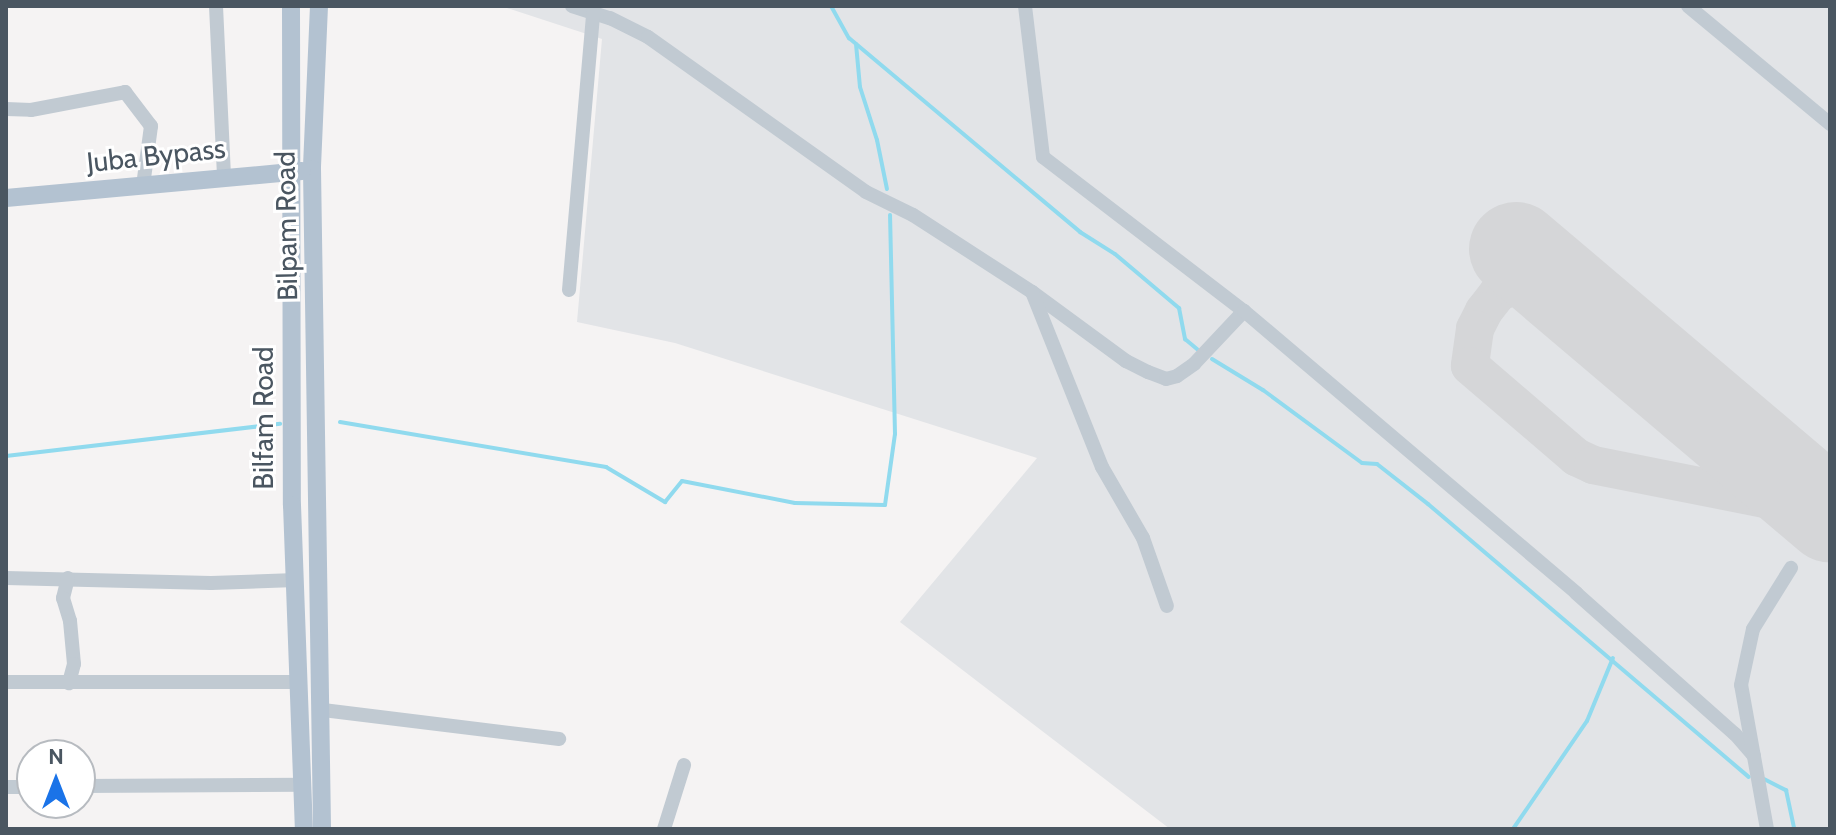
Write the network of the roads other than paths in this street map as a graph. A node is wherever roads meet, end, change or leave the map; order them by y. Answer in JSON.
{"nodes":[{"id":1,"x":216,"y":6,"type":"edge"},
{"id":2,"x":291,"y":6,"type":"edge"},
{"id":3,"x":319,"y":6,"type":"edge"},
{"id":4,"x":572,"y":6,"type":"edge"},
{"id":5,"x":1025,"y":6,"type":"edge"},
{"id":6,"x":1688,"y":6,"type":"edge"},
{"id":7,"x":593,"y":14,"type":"junction"},
{"id":8,"x":6,"y":109,"type":"edge"},
{"id":9,"x":1830,"y":124,"type":"edge"},
{"id":10,"x":312,"y":169,"type":"junction"},
{"id":11,"x":224,"y":176,"type":"junction"},
{"id":12,"x":143,"y":186,"type":"junction"},
{"id":13,"x":6,"y":198,"type":"edge"},
{"id":14,"x":569,"y":290,"type":"dead end"},
{"id":15,"x":1032,"y":292,"type":"junction"},
{"id":16,"x":1244,"y":311,"type":"junction"},
{"id":17,"x":1791,"y":568,"type":"dead end"},
{"id":18,"x":6,"y":578,"type":"edge"},
{"id":19,"x":68,"y":578,"type":"junction"},
{"id":20,"x":296,"y":580,"type":"junction"},
{"id":21,"x":1167,"y":606,"type":"dead end"},
{"id":22,"x":6,"y":682,"type":"edge"},
{"id":23,"x":300,"y":682,"type":"junction"},
{"id":24,"x":69,"y":683,"type":"junction"},
{"id":25,"x":323,"y":710,"type":"junction"},
{"id":26,"x":559,"y":739,"type":"dead end"},
{"id":27,"x":1754,"y":756,"type":"junction"},
{"id":28,"x":684,"y":765,"type":"dead end"},
{"id":29,"x":304,"y":785,"type":"junction"},
{"id":30,"x":96,"y":786,"type":"edge"},
{"id":31,"x":304,"y":829,"type":"edge"},
{"id":32,"x":322,"y":829,"type":"edge"},
{"id":33,"x":664,"y":829,"type":"edge"},
{"id":34,"x":1767,"y":829,"type":"edge"}],
"edges":[{"from":1,"to":11,"type":"street"},
{"from":2,"to":20,"type":"main road","name":"Bilfam Road"},
{"from":3,"to":10,"type":"main road","name":"Bilpam Road"},
{"from":4,"to":7,"type":"street"},
{"from":5,"to":16,"type":"street"},
{"from":6,"to":9,"type":"street"},
{"from":7,"to":14,"type":"street"},
{"from":7,"to":15,"type":"street"},
{"from":8,"to":12,"type":"street"},
{"from":10,"to":11,"type":"main road","name":"Juba Bypass"},
{"from":10,"to":25,"type":"main road","name":"Bilpam Road"},
{"from":11,"to":12,"type":"main road","name":"Juba Bypass"},
{"from":12,"to":13,"type":"main road","name":"Juba Bypass"},
{"from":15,"to":16,"type":"street"},
{"from":15,"to":21,"type":"street"},
{"from":16,"to":27,"type":"street"},
{"from":17,"to":27,"type":"street"},
{"from":18,"to":19,"type":"street"},
{"from":19,"to":20,"type":"street"},
{"from":19,"to":24,"type":"street"},
{"from":20,"to":23,"type":"main road","name":"Bilfam Road"},
{"from":22,"to":24,"type":"street"},
{"from":23,"to":24,"type":"street"},
{"from":23,"to":29,"type":"main road","name":"Bilfam Road"},
{"from":25,"to":26,"type":"street"},
{"from":25,"to":32,"type":"main road","name":"Bilpam Road"},
{"from":27,"to":34,"type":"street"},
{"from":28,"to":33,"type":"street"},
{"from":29,"to":30,"type":"street"},
{"from":29,"to":31,"type":"main road","name":"Bilfam Road"}]}
